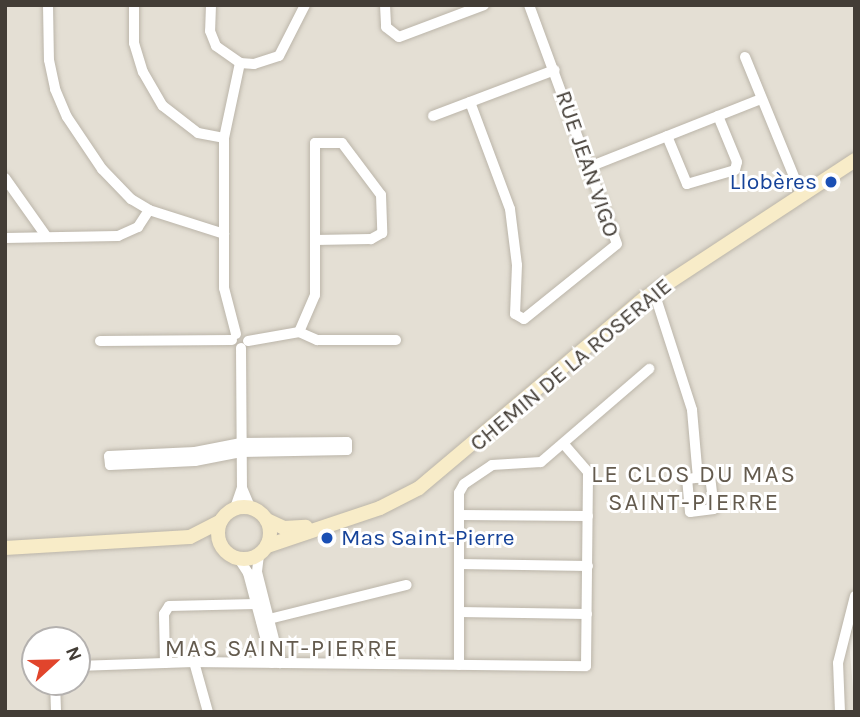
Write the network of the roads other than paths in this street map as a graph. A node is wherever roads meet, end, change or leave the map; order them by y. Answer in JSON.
{"nodes":[{"id":1,"x":48,"y":5,"type":"edge"},
{"id":2,"x":134,"y":5,"type":"edge"},
{"id":3,"x":211,"y":5,"type":"edge"},
{"id":4,"x":305,"y":5,"type":"edge"},
{"id":5,"x":385,"y":5,"type":"edge"},
{"id":6,"x":484,"y":5,"type":"edge"},
{"id":7,"x":529,"y":5,"type":"edge"},
{"id":8,"x":745,"y":57,"type":"dead end"},
{"id":9,"x":240,"y":63,"type":"junction"},
{"id":10,"x":555,"y":70,"type":"junction"},
{"id":11,"x":761,"y":99,"type":"junction"},
{"id":12,"x":470,"y":102,"type":"junction"},
{"id":13,"x":433,"y":116,"type":"dead end"},
{"id":14,"x":718,"y":116,"type":"junction"},
{"id":15,"x":667,"y":136,"type":"junction"},
{"id":16,"x":224,"y":138,"type":"junction"},
{"id":17,"x":854,"y":163,"type":"edge"},
{"id":18,"x":589,"y":167,"type":"junction"},
{"id":19,"x":5,"y":178,"type":"edge"},
{"id":20,"x":802,"y":196,"type":"junction"},
{"id":21,"x":149,"y":210,"type":"junction"},
{"id":22,"x":224,"y":234,"type":"junction"},
{"id":23,"x":46,"y":236,"type":"junction"},
{"id":24,"x":5,"y":238,"type":"edge"},
{"id":25,"x":315,"y":240,"type":"junction"},
{"id":26,"x":654,"y":292,"type":"junction"},
{"id":27,"x":299,"y":332,"type":"junction"},
{"id":28,"x":234,"y":337,"type":"junction"},
{"id":29,"x":396,"y":340,"type":"dead end"},
{"id":30,"x":100,"y":341,"type":"dead end"},
{"id":31,"x":244,"y":345,"type":"junction"},
{"id":32,"x":649,"y":369,"type":"dead end"},
{"id":33,"x":564,"y":444,"type":"junction"},
{"id":34,"x":241,"y":448,"type":"junction"},
{"id":35,"x":698,"y":478,"type":"dead end"},
{"id":36,"x":243,"y":488,"type":"junction"},
{"id":37,"x":250,"y":507,"type":"junction"},
{"id":38,"x":235,"y":508,"type":"junction"},
{"id":39,"x":459,"y":515,"type":"junction"},
{"id":40,"x":588,"y":516,"type":"junction"},
{"id":41,"x":267,"y":520,"type":"junction"},
{"id":42,"x":220,"y":522,"type":"junction"},
{"id":43,"x":314,"y":527,"type":"junction"},
{"id":44,"x":190,"y":537,"type":"junction"},
{"id":45,"x":221,"y":547,"type":"junction"},
{"id":46,"x":5,"y":548,"type":"edge"},
{"id":47,"x":263,"y":550,"type":"junction"},
{"id":48,"x":239,"y":559,"type":"junction"},
{"id":49,"x":459,"y":564,"type":"junction"},
{"id":50,"x":588,"y":566,"type":"junction"},
{"id":51,"x":407,"y":585,"type":"dead end"},
{"id":52,"x":855,"y":596,"type":"edge"},
{"id":53,"x":256,"y":604,"type":"junction"},
{"id":54,"x":459,"y":612,"type":"junction"},
{"id":55,"x":587,"y":614,"type":"junction"},
{"id":56,"x":265,"y":620,"type":"junction"},
{"id":57,"x":194,"y":662,"type":"junction"},
{"id":58,"x":165,"y":663,"type":"junction"},
{"id":59,"x":276,"y":663,"type":"junction"},
{"id":60,"x":459,"y":665,"type":"junction"},
{"id":61,"x":91,"y":666,"type":"edge"},
{"id":62,"x":208,"y":712,"type":"edge"},
{"id":63,"x":840,"y":712,"type":"edge"}],
"edges":[{"from":1,"to":21,"type":"street"},
{"from":2,"to":16,"type":"street"},
{"from":3,"to":9,"type":"street"},
{"from":4,"to":9,"type":"street"},
{"from":5,"to":6,"type":"street"},
{"from":7,"to":10,"type":"street","name":"RUE JEAN VIGO"},
{"from":8,"to":11,"type":"street"},
{"from":9,"to":16,"type":"street"},
{"from":10,"to":12,"type":"street","name":"RUE JEAN VIGO"},
{"from":10,"to":18,"type":"street","name":"RUE JEAN VIGO"},
{"from":11,"to":14,"type":"street"},
{"from":11,"to":20,"type":"street"},
{"from":12,"to":13,"type":"street","name":"RUE JEAN VIGO"},
{"from":12,"to":18,"type":"street","name":"RUE JEAN VIGO"},
{"from":14,"to":15,"type":"street"},
{"from":14,"to":15,"type":"street"},
{"from":15,"to":18,"type":"street"},
{"from":16,"to":22,"type":"street"},
{"from":17,"to":20,"type":"street","name":"CHEMIN DE LA ROSERAIE"},
{"from":19,"to":23,"type":"street"},
{"from":20,"to":26,"type":"street","name":"CHEMIN DE LA ROSERAIE"},
{"from":21,"to":22,"type":"street"},
{"from":21,"to":23,"type":"street"},
{"from":22,"to":28,"type":"street"},
{"from":23,"to":24,"type":"street"},
{"from":25,"to":25,"type":"street"},
{"from":25,"to":27,"type":"street"},
{"from":26,"to":35,"type":"street"},
{"from":26,"to":43,"type":"street","name":"CHEMIN DE LA ROSERAIE"},
{"from":27,"to":29,"type":"street"},
{"from":27,"to":31,"type":"street"},
{"from":28,"to":30,"type":"street"},
{"from":28,"to":31,"type":"street"},
{"from":31,"to":34,"type":"street"},
{"from":32,"to":33,"type":"street"},
{"from":33,"to":39,"type":"street"},
{"from":33,"to":40,"type":"street"},
{"from":34,"to":34,"type":"street"},
{"from":34,"to":34,"type":"street"},
{"from":34,"to":36,"type":"street"},
{"from":36,"to":37,"type":"street"},
{"from":36,"to":38,"type":"street"},
{"from":37,"to":38,"type":"street"},
{"from":37,"to":41,"type":"street"},
{"from":38,"to":42,"type":"street"},
{"from":39,"to":40,"type":"street"},
{"from":39,"to":49,"type":"street"},
{"from":40,"to":50,"type":"street"},
{"from":41,"to":43,"type":"street","name":"CHEMIN DE LA ROSERAIE"},
{"from":41,"to":47,"type":"street"},
{"from":42,"to":44,"type":"street"},
{"from":42,"to":45,"type":"street"},
{"from":43,"to":47,"type":"street","name":"CHEMIN DE LA ROSERAIE"},
{"from":44,"to":45,"type":"street"},
{"from":44,"to":46,"type":"street"},
{"from":45,"to":48,"type":"street"},
{"from":47,"to":48,"type":"street"},
{"from":47,"to":56,"type":"street"},
{"from":48,"to":53,"type":"street"},
{"from":49,"to":50,"type":"street"},
{"from":49,"to":54,"type":"street"},
{"from":50,"to":55,"type":"street"},
{"from":51,"to":56,"type":"street"},
{"from":52,"to":63,"type":"street"},
{"from":53,"to":56,"type":"street"},
{"from":53,"to":58,"type":"street"},
{"from":54,"to":55,"type":"street"},
{"from":54,"to":60,"type":"street"},
{"from":55,"to":60,"type":"street"},
{"from":56,"to":59,"type":"street"},
{"from":57,"to":58,"type":"street"},
{"from":57,"to":59,"type":"street"},
{"from":57,"to":62,"type":"street"},
{"from":58,"to":61,"type":"street"},
{"from":59,"to":60,"type":"street"}]}
